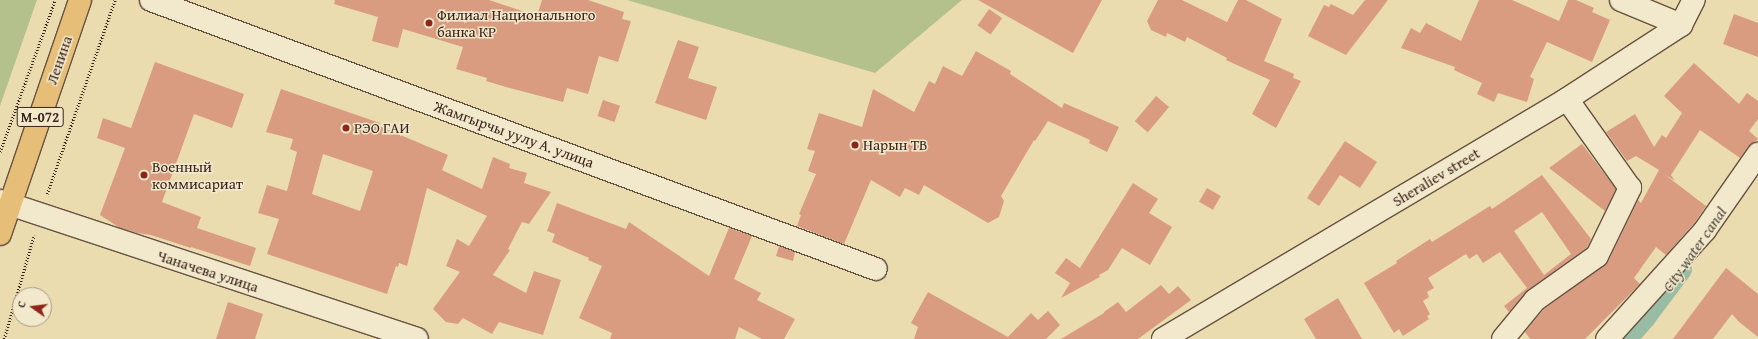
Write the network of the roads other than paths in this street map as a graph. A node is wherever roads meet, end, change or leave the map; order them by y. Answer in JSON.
{"nodes":[{"id":1,"x":80,"y":0,"type":"edge"},
{"id":2,"x":151,"y":0,"type":"edge"},
{"id":3,"x":1621,"y":0,"type":"edge"},
{"id":4,"x":1694,"y":0,"type":"edge"},
{"id":5,"x":1681,"y":25,"type":"junction"},
{"id":6,"x":1567,"y":99,"type":"junction"},
{"id":7,"x":1758,"y":154,"type":"edge"},
{"id":8,"x":5,"y":203,"type":"edge"},
{"id":9,"x":0,"y":234,"type":"edge"},
{"id":10,"x":876,"y":269,"type":"dead end"},
{"id":11,"x":417,"y":339,"type":"edge"},
{"id":12,"x":1163,"y":339,"type":"edge"},
{"id":13,"x":1503,"y":339,"type":"edge"},
{"id":14,"x":1607,"y":339,"type":"edge"}],
"edges":[{"from":1,"to":8,"type":"main road","name":"Ленина","number":"М-072"},
{"from":2,"to":10,"type":"street","name":"Жамгырчы уулу А. улица"},
{"from":3,"to":5,"type":"street"},
{"from":4,"to":5,"type":"street","name":"Sheraliev street"},
{"from":5,"to":6,"type":"street","name":"Sheraliev street"},
{"from":6,"to":12,"type":"street","name":"Sheraliev street"},
{"from":6,"to":13,"type":"street"},
{"from":7,"to":14,"type":"street"},
{"from":8,"to":9,"type":"main road","name":"Ленина","number":"М-072"},
{"from":8,"to":11,"type":"street","name":"Чаначева улица"}]}
